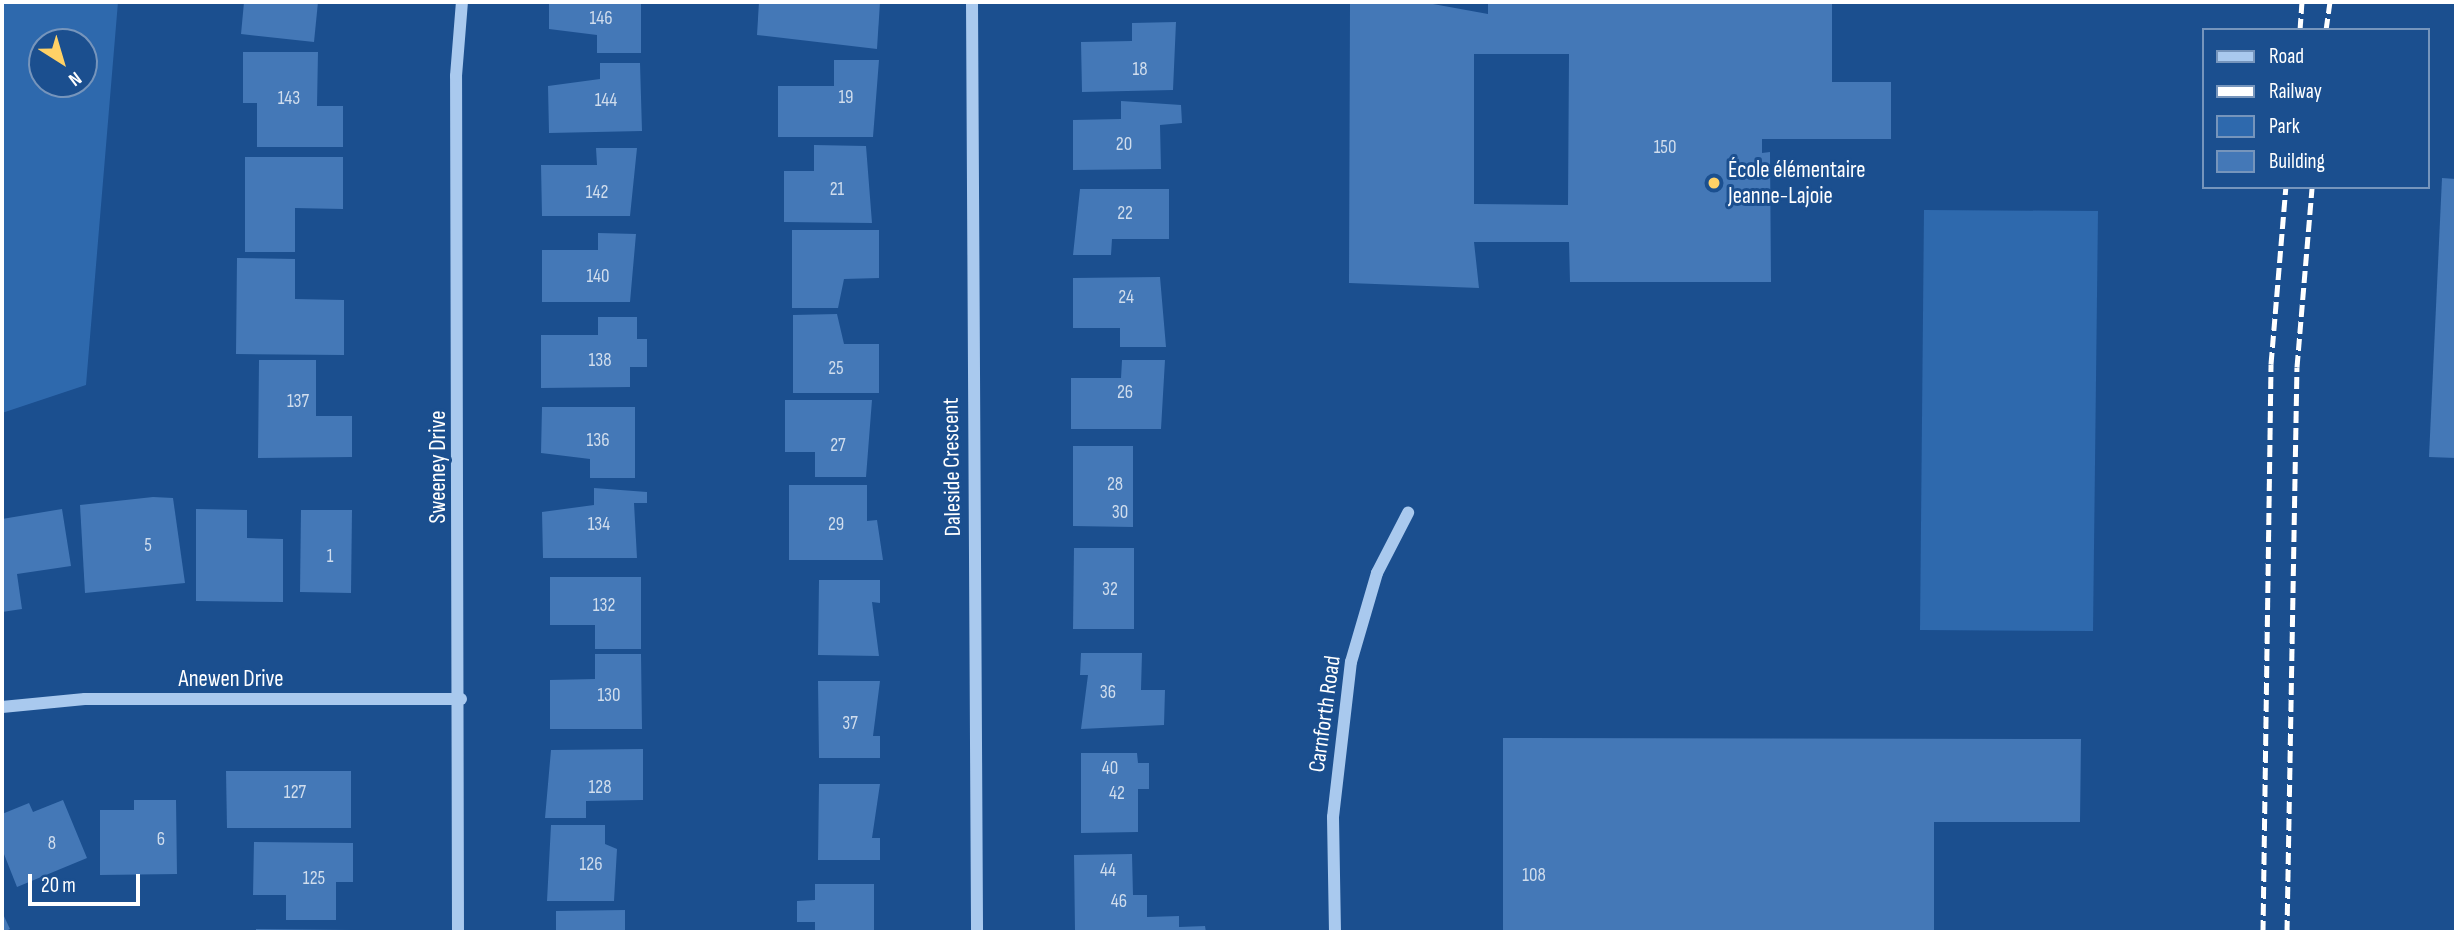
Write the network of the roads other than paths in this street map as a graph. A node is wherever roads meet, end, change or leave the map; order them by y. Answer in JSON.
{"nodes":[{"id":1,"x":462,"y":2,"type":"edge"},
{"id":2,"x":972,"y":2,"type":"edge"},
{"id":3,"x":1408,"y":513,"type":"dead end"},
{"id":4,"x":461,"y":699,"type":"junction"},
{"id":5,"x":2,"y":707,"type":"edge"},
{"id":6,"x":458,"y":932,"type":"edge"},
{"id":7,"x":977,"y":932,"type":"edge"},
{"id":8,"x":1335,"y":932,"type":"edge"}],
"edges":[{"from":1,"to":4,"type":"street","name":"Sweeney Drive"},
{"from":2,"to":7,"type":"street","name":"Daleside Crescent"},
{"from":3,"to":8,"type":"street","name":"Carnforth Road"},
{"from":4,"to":5,"type":"street","name":"Anewen Drive"},
{"from":4,"to":6,"type":"street","name":"Sweeney Drive"}]}
